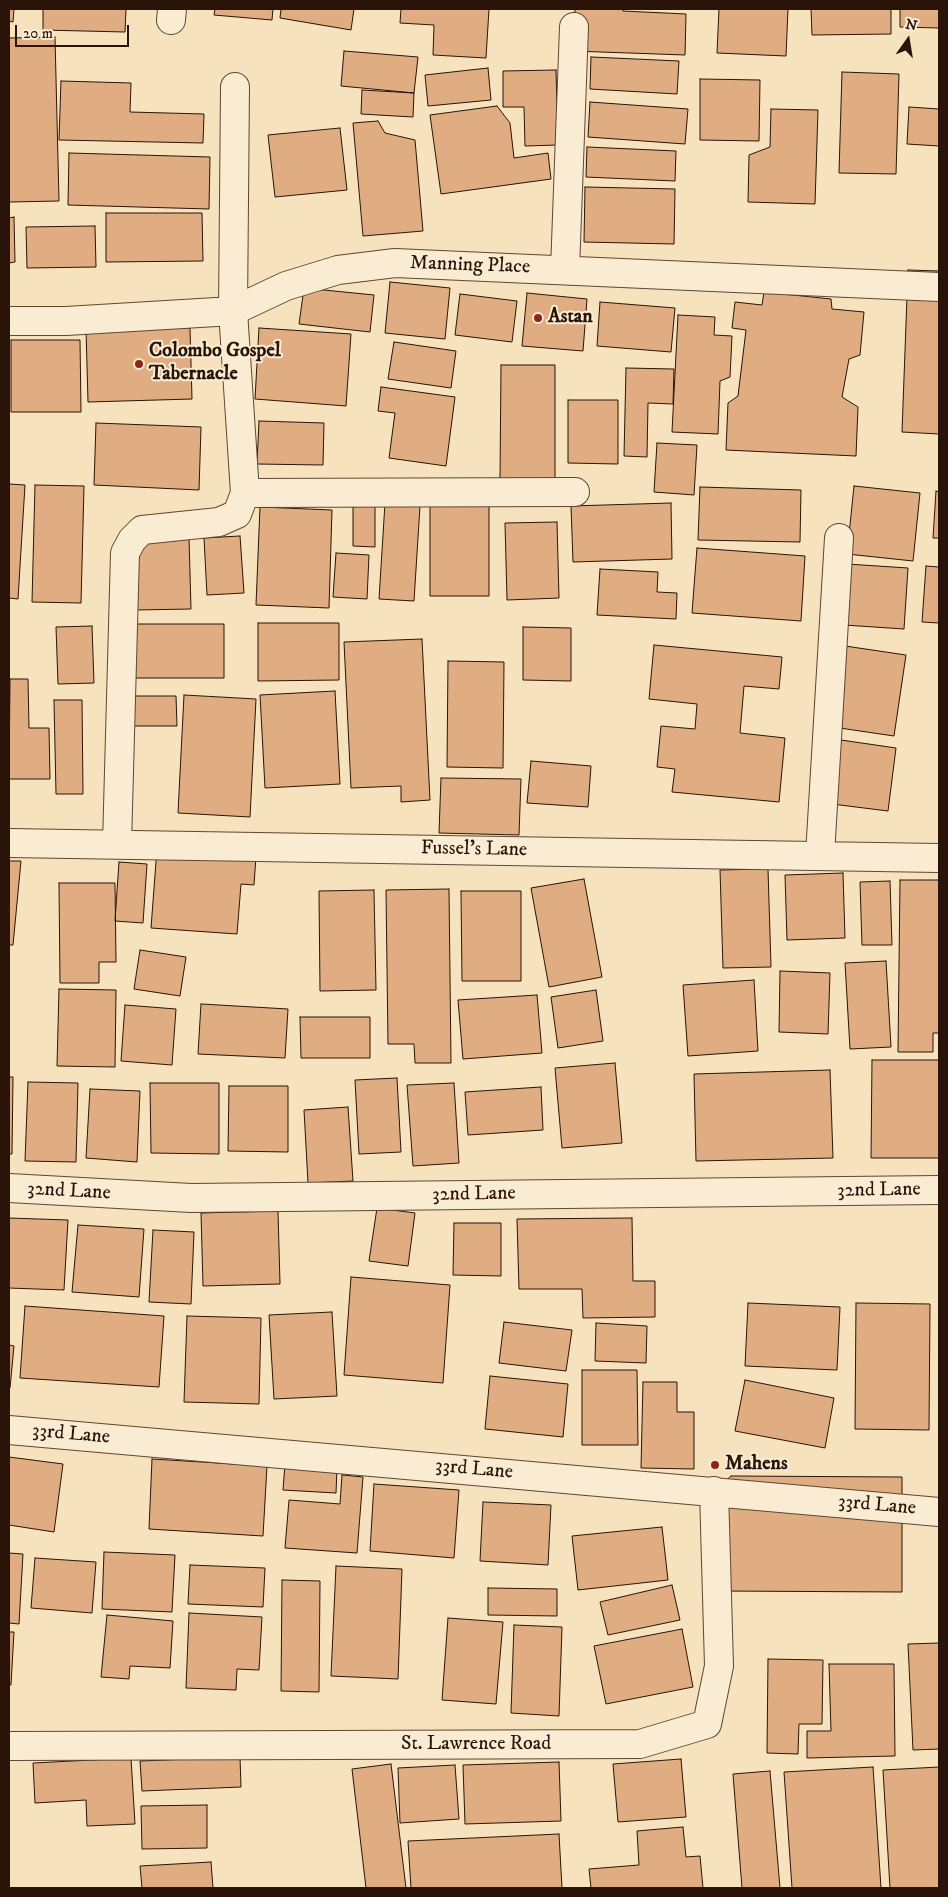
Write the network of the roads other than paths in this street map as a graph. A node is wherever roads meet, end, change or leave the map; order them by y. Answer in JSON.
{"nodes":[{"id":1,"x":574,"y":27,"type":"dead end"},
{"id":2,"x":235,"y":87,"type":"dead end"},
{"id":3,"x":565,"y":270,"type":"junction"},
{"id":4,"x":939,"y":287,"type":"edge"},
{"id":5,"x":233,"y":312,"type":"junction"},
{"id":6,"x":9,"y":321,"type":"edge"},
{"id":7,"x":575,"y":492,"type":"dead end"},
{"id":8,"x":245,"y":493,"type":"junction"},
{"id":9,"x":838,"y":538,"type":"dead end"},
{"id":10,"x":9,"y":843,"type":"edge"},
{"id":11,"x":117,"y":844,"type":"junction"},
{"id":12,"x":820,"y":856,"type":"junction"},
{"id":13,"x":939,"y":858,"type":"edge"},
{"id":14,"x":9,"y":1188,"type":"edge"},
{"id":15,"x":939,"y":1190,"type":"edge"},
{"id":16,"x":9,"y":1430,"type":"edge"},
{"id":17,"x":714,"y":1492,"type":"junction"},
{"id":18,"x":939,"y":1512,"type":"edge"},
{"id":19,"x":9,"y":1746,"type":"edge"}],
"edges":[{"from":1,"to":3,"type":"street"},
{"from":2,"to":5,"type":"street"},
{"from":3,"to":4,"type":"street","name":"Manning Place"},
{"from":3,"to":5,"type":"street","name":"Manning Place"},
{"from":5,"to":6,"type":"street","name":"Manning Place"},
{"from":5,"to":8,"type":"street"},
{"from":7,"to":8,"type":"street"},
{"from":8,"to":11,"type":"street"},
{"from":9,"to":12,"type":"street"},
{"from":10,"to":11,"type":"street","name":"Fussel's Lane"},
{"from":11,"to":12,"type":"street","name":"Fussel's Lane"},
{"from":12,"to":13,"type":"street","name":"Fussel's Lane"},
{"from":14,"to":15,"type":"street","name":"32nd Lane"},
{"from":16,"to":17,"type":"street","name":"33rd Lane"},
{"from":17,"to":18,"type":"street","name":"33rd Lane"},
{"from":17,"to":19,"type":"street","name":"St. Lawrence Road"}]}
